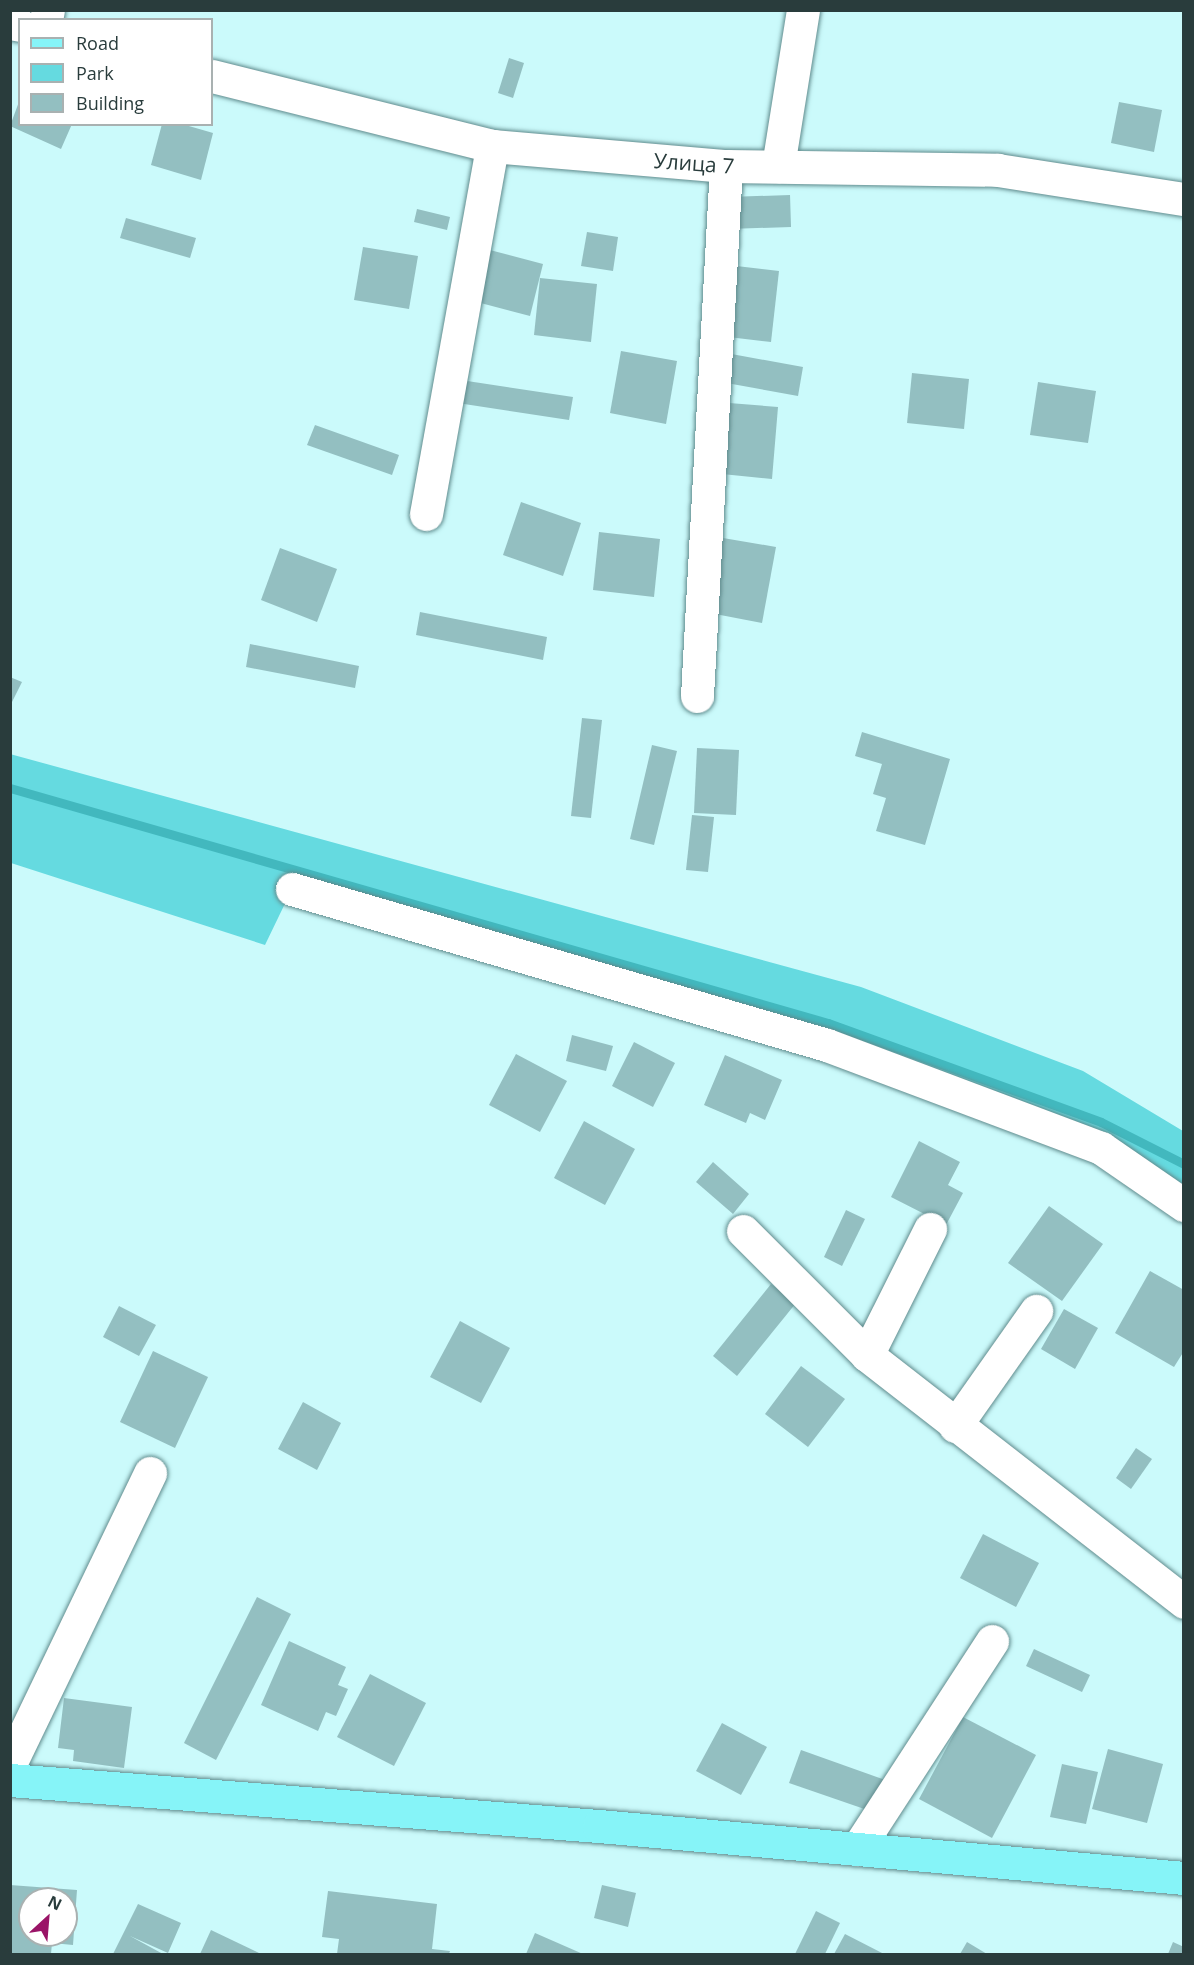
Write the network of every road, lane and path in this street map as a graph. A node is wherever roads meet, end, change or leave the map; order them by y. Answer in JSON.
{"nodes":[{"id":1,"x":803,"y":10,"type":"edge"},
{"id":2,"x":213,"y":76,"type":"edge"},
{"id":3,"x":492,"y":146,"type":"junction"},
{"id":4,"x":726,"y":166,"type":"junction"},
{"id":5,"x":778,"y":166,"type":"junction"},
{"id":6,"x":1184,"y":199,"type":"edge"},
{"id":7,"x":426,"y":514,"type":"dead end"},
{"id":8,"x":697,"y":696,"type":"dead end"},
{"id":9,"x":292,"y":889,"type":"dead end"},
{"id":10,"x":1184,"y":1205,"type":"edge"},
{"id":11,"x":930,"y":1229,"type":"dead end"},
{"id":12,"x":742,"y":1231,"type":"dead end"},
{"id":13,"x":1036,"y":1311,"type":"dead end"},
{"id":14,"x":867,"y":1355,"type":"junction"},
{"id":15,"x":955,"y":1426,"type":"junction"},
{"id":16,"x":150,"y":1473,"type":"dead end"},
{"id":17,"x":1184,"y":1602,"type":"edge"},
{"id":18,"x":992,"y":1641,"type":"dead end"},
{"id":19,"x":10,"y":1764,"type":"edge"},
{"id":20,"x":10,"y":1780,"type":"edge"},
{"id":21,"x":857,"y":1849,"type":"junction"},
{"id":22,"x":1184,"y":1878,"type":"edge"}],
"edges":[{"from":1,"to":5,"type":"street"},
{"from":2,"to":3,"type":"street","name":"Улица 7"},
{"from":3,"to":4,"type":"street","name":"Улица 7"},
{"from":3,"to":7,"type":"street"},
{"from":4,"to":5,"type":"street","name":"Улица 7"},
{"from":4,"to":8,"type":"street"},
{"from":5,"to":6,"type":"street","name":"Улица 7"},
{"from":9,"to":10,"type":"street"},
{"from":11,"to":14,"type":"street"},
{"from":12,"to":14,"type":"street"},
{"from":13,"to":15,"type":"street"},
{"from":14,"to":15,"type":"street"},
{"from":15,"to":17,"type":"street"},
{"from":16,"to":19,"type":"street"},
{"from":18,"to":21,"type":"street"},
{"from":20,"to":21,"type":"main road"},
{"from":21,"to":22,"type":"main road"}]}
